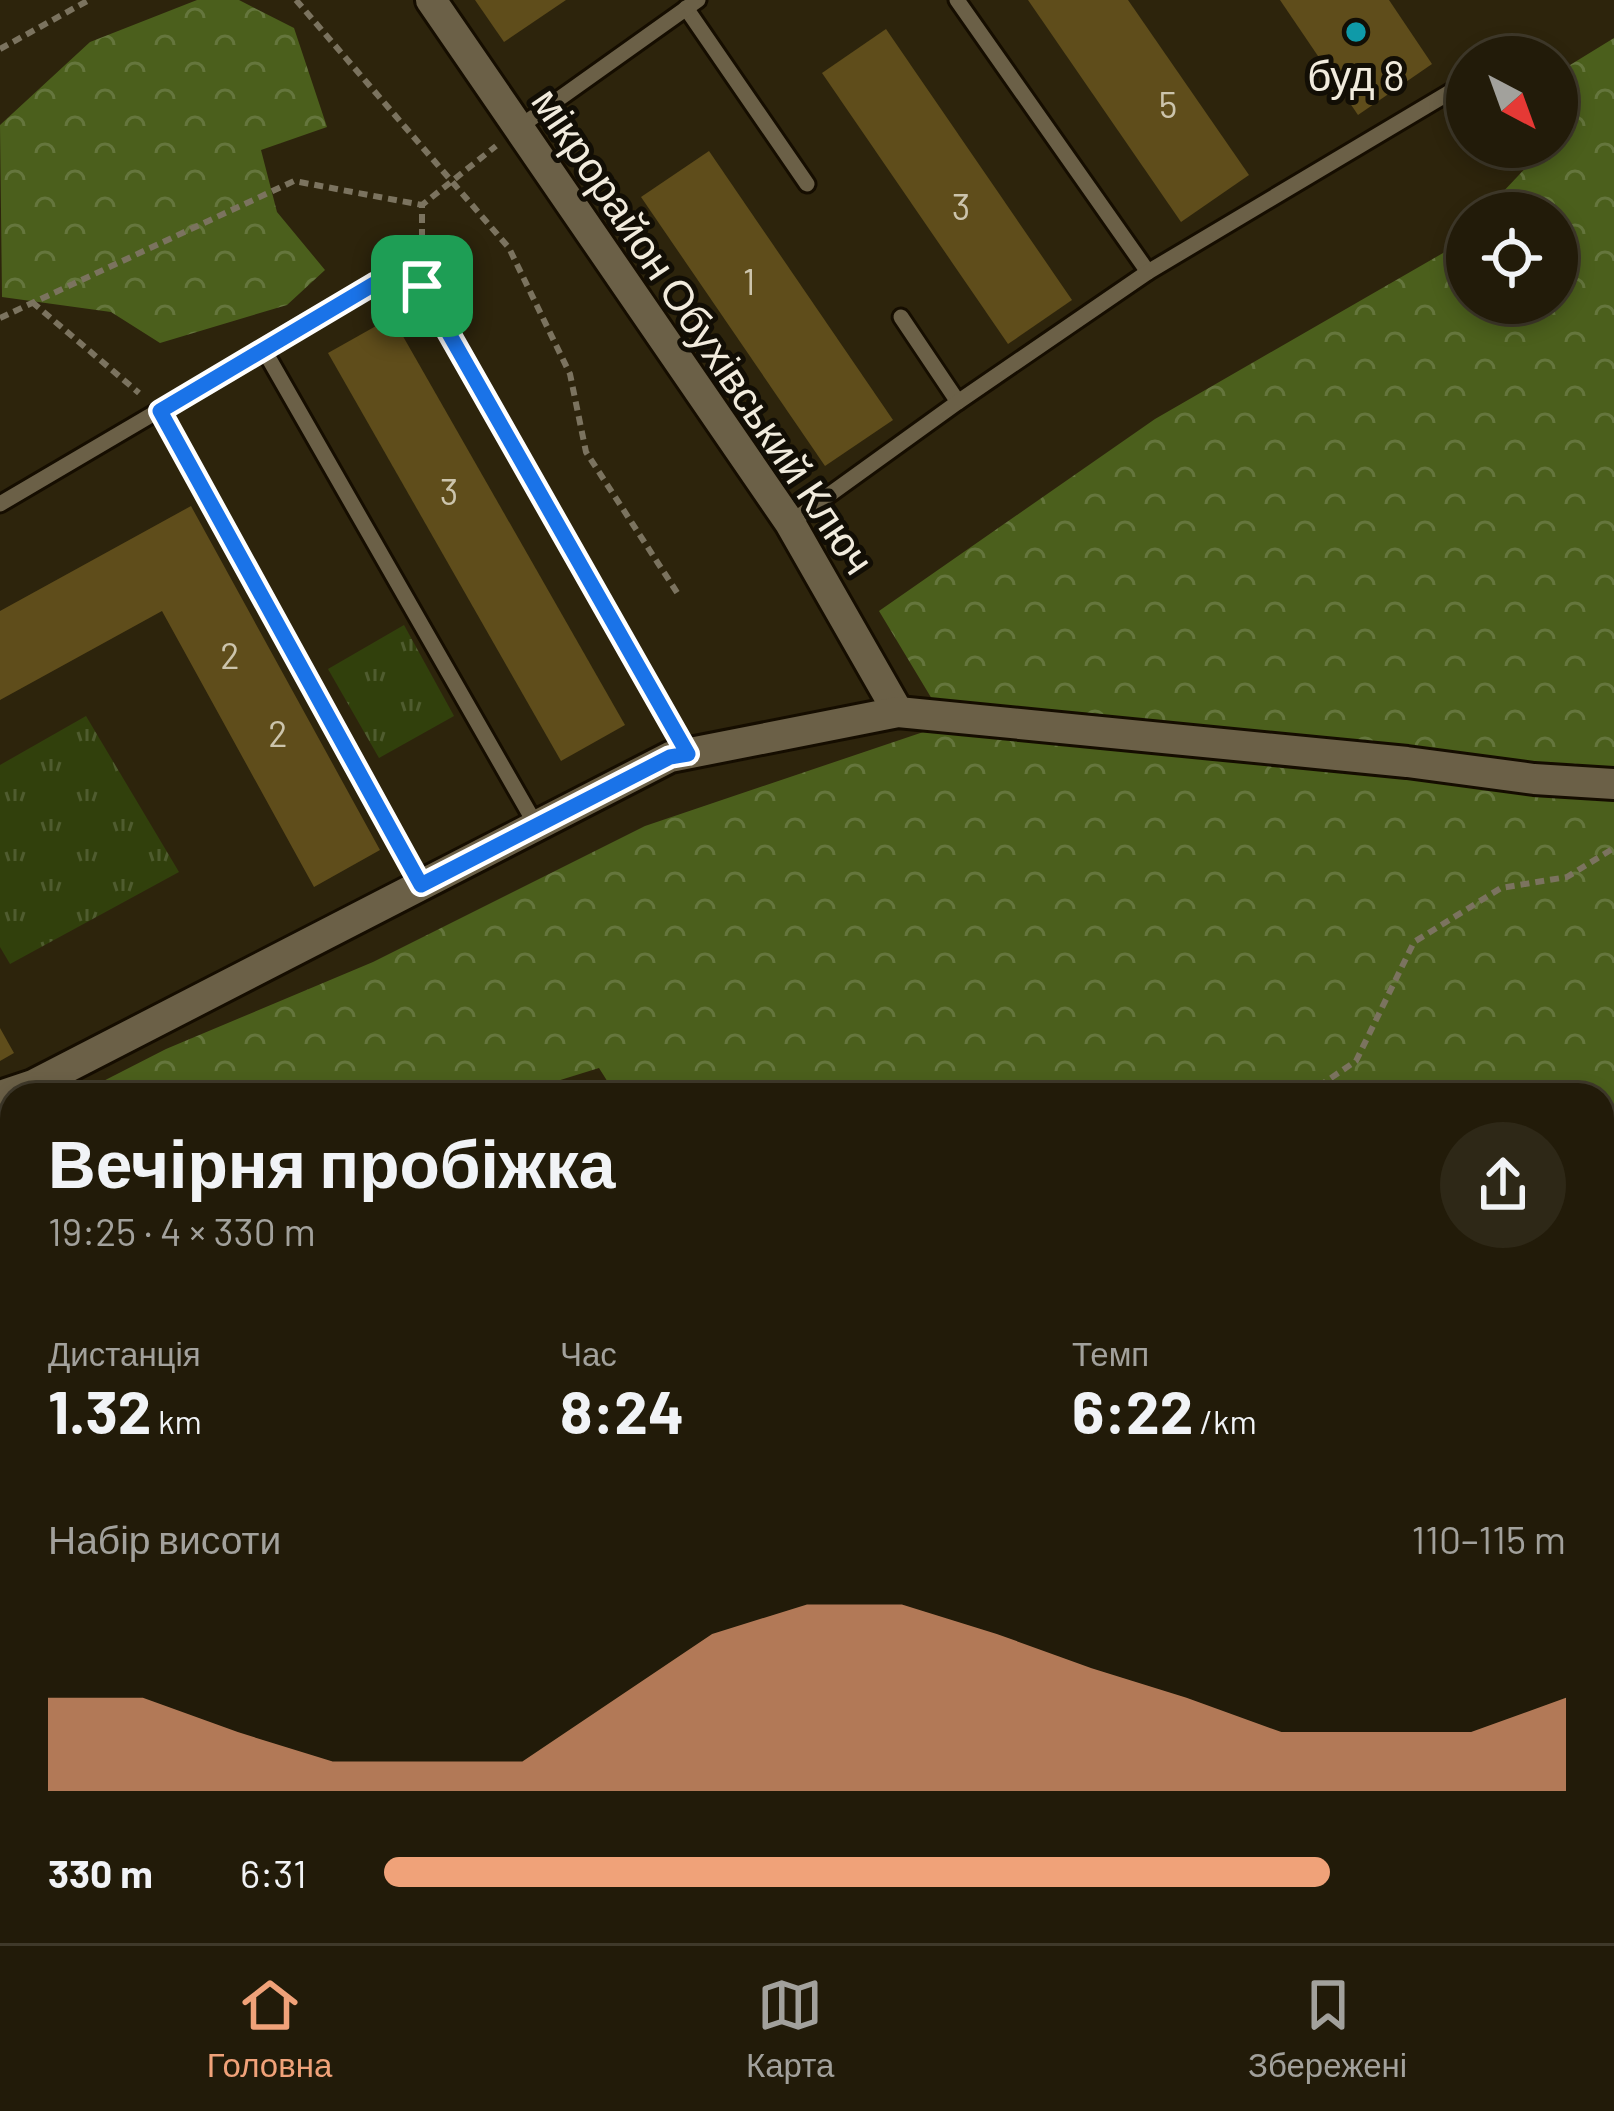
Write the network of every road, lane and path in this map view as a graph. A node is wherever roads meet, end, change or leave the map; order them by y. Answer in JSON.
{"nodes":[{"id":1,"x":88,"y":0,"type":"edge"},
{"id":2,"x":296,"y":0,"type":"edge"},
{"id":3,"x":431,"y":0,"type":"edge"},
{"id":4,"x":957,"y":0,"type":"edge"},
{"id":5,"x":692,"y":4,"type":"edge"},
{"id":6,"x":0,"y":49,"type":"edge"},
{"id":7,"x":1446,"y":95,"type":"edge"},
{"id":8,"x":518,"y":128,"type":"junction"},
{"id":9,"x":452,"y":182,"type":"junction"},
{"id":10,"x":807,"y":184,"type":"dead end"},
{"id":11,"x":422,"y":205,"type":"junction"},
{"id":12,"x":1148,"y":272,"type":"junction"},
{"id":13,"x":422,"y":286,"type":"junction"},
{"id":14,"x":32,"y":302,"type":"junction"},
{"id":15,"x":901,"y":316,"type":"dead end"},
{"id":16,"x":0,"y":317,"type":"edge"},
{"id":17,"x":264,"y":350,"type":"junction"},
{"id":18,"x":958,"y":402,"type":"junction"},
{"id":19,"x":160,"y":411,"type":"junction"},
{"id":20,"x":0,"y":504,"type":"edge"},
{"id":21,"x":790,"y":524,"type":"junction"},
{"id":22,"x":678,"y":594,"type":"dead end"},
{"id":23,"x":898,"y":712,"type":"junction"},
{"id":24,"x":688,"y":754,"type":"junction"},
{"id":25,"x":1614,"y":784,"type":"edge"},
{"id":26,"x":536,"y":825,"type":"junction"},
{"id":27,"x":1614,"y":848,"type":"edge"},
{"id":28,"x":421,"y":885,"type":"junction"},
{"id":29,"x":37,"y":1083,"type":"edge"},
{"id":30,"x":1323,"y":1083,"type":"edge"}],
"edges":[{"from":1,"to":6,"type":"path"},
{"from":2,"to":9,"type":"path"},
{"from":3,"to":8,"type":"street","name":"мікрорайон Обухівський Ключ"},
{"from":4,"to":12,"type":"lane"},
{"from":5,"to":8,"type":"lane"},
{"from":5,"to":10,"type":"lane"},
{"from":7,"to":12,"type":"lane"},
{"from":8,"to":9,"type":"path"},
{"from":8,"to":21,"type":"street","name":"мікрорайон Обухівський Ключ"},
{"from":9,"to":11,"type":"path"},
{"from":9,"to":22,"type":"path"},
{"from":11,"to":13,"type":"path"},
{"from":11,"to":14,"type":"path"},
{"from":12,"to":18,"type":"lane"},
{"from":13,"to":17,"type":"lane"},
{"from":13,"to":24,"type":"lane"},
{"from":14,"to":16,"type":"path"},
{"from":14,"to":19,"type":"path"},
{"from":15,"to":18,"type":"lane"},
{"from":17,"to":19,"type":"lane"},
{"from":17,"to":26,"type":"lane"},
{"from":18,"to":21,"type":"lane"},
{"from":19,"to":20,"type":"lane"},
{"from":19,"to":28,"type":"lane"},
{"from":21,"to":23,"type":"street","name":"мікрорайон Обухівський Ключ"},
{"from":23,"to":24,"type":"street"},
{"from":23,"to":25,"type":"street"},
{"from":24,"to":26,"type":"street"},
{"from":26,"to":28,"type":"street"},
{"from":27,"to":30,"type":"path"},
{"from":28,"to":29,"type":"street"}]}
